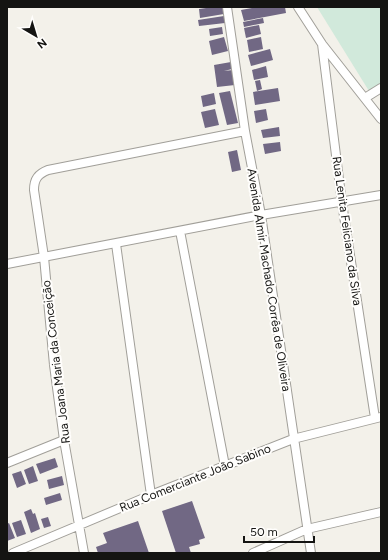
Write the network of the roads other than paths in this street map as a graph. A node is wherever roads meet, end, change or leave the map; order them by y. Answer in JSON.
{"nodes":[{"id":1,"x":228,"y":7,"type":"edge"},
{"id":2,"x":298,"y":7,"type":"edge"},
{"id":3,"x":322,"y":44,"type":"junction"},
{"id":4,"x":381,"y":88,"type":"edge"},
{"id":5,"x":365,"y":98,"type":"junction"},
{"id":6,"x":381,"y":119,"type":"edge"},
{"id":7,"x":245,"y":132,"type":"junction"},
{"id":8,"x":381,"y":195,"type":"edge"},
{"id":9,"x":342,"y":203,"type":"junction"},
{"id":10,"x":261,"y":215,"type":"junction"},
{"id":11,"x":180,"y":231,"type":"junction"},
{"id":12,"x":116,"y":244,"type":"junction"},
{"id":13,"x":44,"y":257,"type":"junction"},
{"id":14,"x":7,"y":264,"type":"edge"},
{"id":15,"x":378,"y":418,"type":"edge"},
{"id":16,"x":293,"y":439,"type":"junction"},
{"id":17,"x":64,"y":440,"type":"junction"},
{"id":18,"x":7,"y":463,"type":"edge"},
{"id":19,"x":225,"y":466,"type":"junction"},
{"id":20,"x":151,"y":495,"type":"junction"},
{"id":21,"x":381,"y":512,"type":"edge"},
{"id":22,"x":80,"y":526,"type":"junction"},
{"id":23,"x":307,"y":529,"type":"junction"},
{"id":24,"x":13,"y":553,"type":"edge"},
{"id":25,"x":84,"y":553,"type":"edge"},
{"id":26,"x":252,"y":553,"type":"edge"},
{"id":27,"x":311,"y":553,"type":"edge"}],
"edges":[{"from":1,"to":7,"type":"street","name":"Avenida Almir Machado Corrêa de Oliveira"},
{"from":2,"to":3,"type":"street"},
{"from":3,"to":5,"type":"street"},
{"from":3,"to":9,"type":"street","name":"Rua Lenita Feliciano da Silva"},
{"from":4,"to":5,"type":"street"},
{"from":5,"to":6,"type":"street"},
{"from":7,"to":10,"type":"street","name":"Avenida Almir Machado Corrêa de Oliveira"},
{"from":7,"to":13,"type":"street","name":"Rua Joana Maria da Conceição"},
{"from":8,"to":9,"type":"street"},
{"from":9,"to":10,"type":"street"},
{"from":9,"to":15,"type":"street","name":"Rua Lenita Feliciano da Silva"},
{"from":10,"to":11,"type":"street"},
{"from":10,"to":16,"type":"street","name":"Avenida Almir Machado Corrêa de Oliveira"},
{"from":11,"to":12,"type":"street"},
{"from":11,"to":19,"type":"street"},
{"from":12,"to":13,"type":"street"},
{"from":12,"to":20,"type":"street"},
{"from":13,"to":14,"type":"street"},
{"from":13,"to":17,"type":"street","name":"Rua Joana Maria da Conceição"},
{"from":15,"to":16,"type":"street","name":"Rua Comerciante João Sabino"},
{"from":16,"to":19,"type":"street","name":"Rua Comerciante João Sabino"},
{"from":16,"to":23,"type":"street","name":"Avenida Almir Machado Corrêa de Oliveira"},
{"from":17,"to":18,"type":"street"},
{"from":17,"to":22,"type":"street","name":"Rua Joana Maria da Conceição"},
{"from":19,"to":20,"type":"street","name":"Rua Comerciante João Sabino"},
{"from":20,"to":22,"type":"street","name":"Rua Comerciante João Sabino"},
{"from":21,"to":23,"type":"street"},
{"from":22,"to":24,"type":"street","name":"Rua Comerciante João Sabino"},
{"from":22,"to":25,"type":"street","name":"Rua Joana Maria da Conceição"},
{"from":23,"to":26,"type":"street"},
{"from":23,"to":27,"type":"street","name":"Avenida Almir Machado Corrêa de Oliveira"}]}
